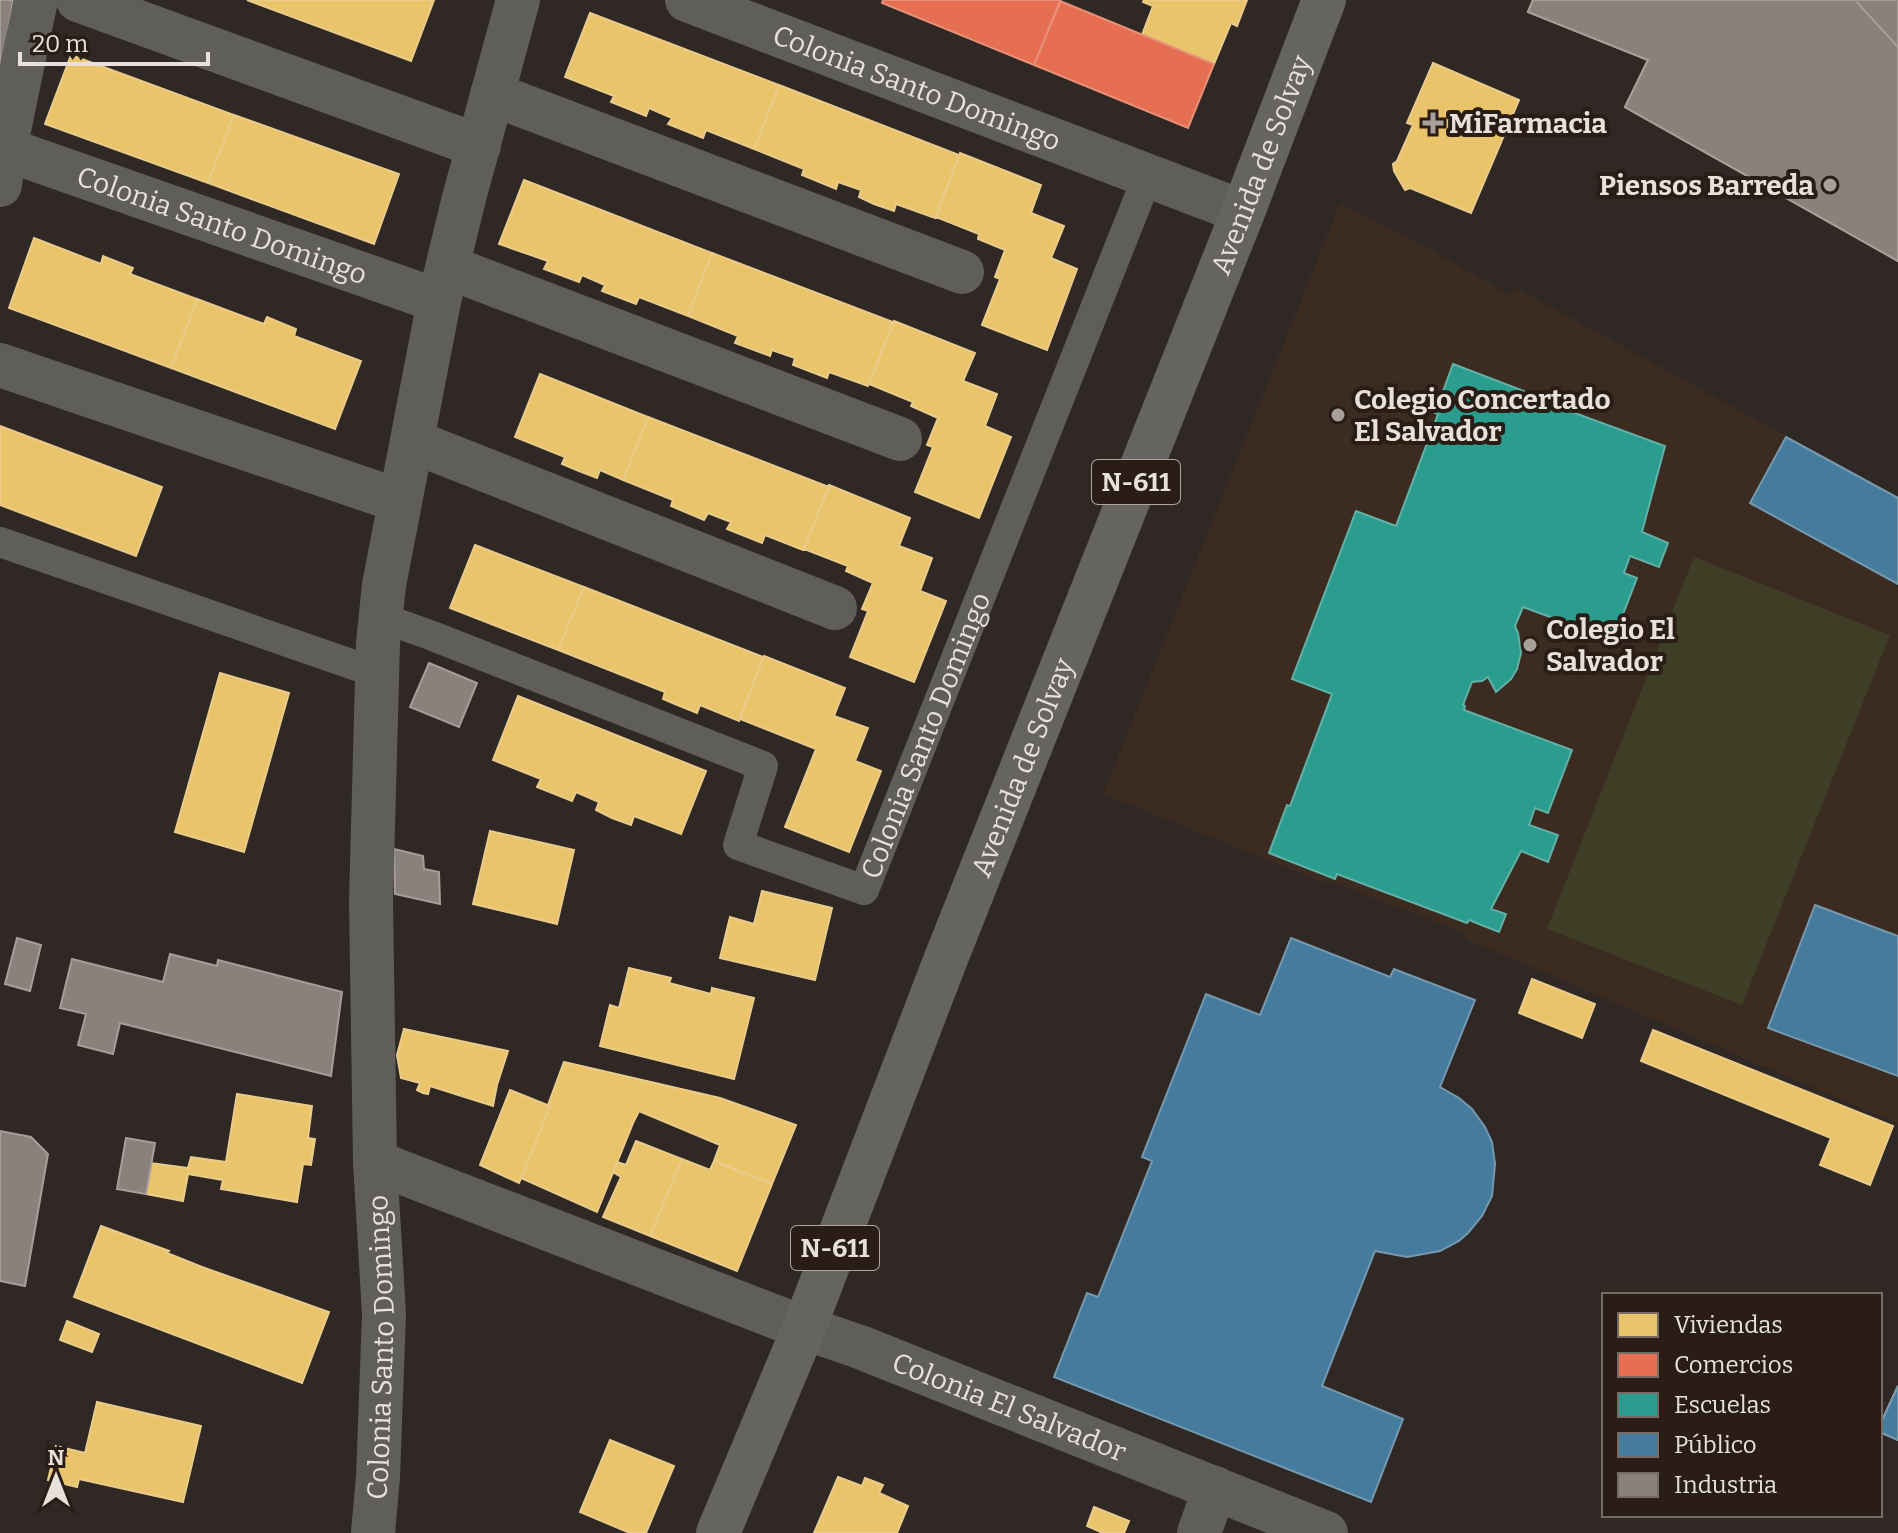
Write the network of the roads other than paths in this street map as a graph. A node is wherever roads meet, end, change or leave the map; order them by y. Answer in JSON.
{"nodes":[{"id":1,"x":36,"y":0,"type":"edge"},
{"id":2,"x":78,"y":0,"type":"edge"},
{"id":3,"x":518,"y":0,"type":"edge"},
{"id":4,"x":687,"y":0,"type":"edge"},
{"id":5,"x":1324,"y":0,"type":"edge"},
{"id":6,"x":492,"y":94,"type":"junction"},
{"id":7,"x":479,"y":146,"type":"junction"},
{"id":8,"x":3,"y":167,"type":"edge"},
{"id":9,"x":1148,"y":175,"type":"junction"},
{"id":10,"x":1243,"y":212,"type":"junction"},
{"id":11,"x":962,"y":272,"type":"dead end"},
{"id":12,"x":443,"y":284,"type":"junction"},
{"id":13,"x":0,"y":365,"type":"edge"},
{"id":14,"x":900,"y":439,"type":"dead end"},
{"id":15,"x":412,"y":441,"type":"junction"},
{"id":16,"x":400,"y":501,"type":"junction"},
{"id":17,"x":0,"y":542,"type":"edge"},
{"id":18,"x":835,"y":608,"type":"dead end"},
{"id":19,"x":380,"y":617,"type":"junction"},
{"id":20,"x":377,"y":673,"type":"junction"},
{"id":21,"x":375,"y":1162,"type":"junction"},
{"id":22,"x":804,"y":1328,"type":"junction"},
{"id":23,"x":1215,"y":1488,"type":"junction"},
{"id":24,"x":373,"y":1533,"type":"edge"},
{"id":25,"x":718,"y":1533,"type":"edge"},
{"id":26,"x":1199,"y":1533,"type":"edge"},
{"id":27,"x":1326,"y":1533,"type":"edge"}],
"edges":[{"from":1,"to":8,"type":"street","name":"Colonia Santo Domingo"},
{"from":2,"to":7,"type":"street"},
{"from":3,"to":6,"type":"street","name":"Colonia Santo Domingo"},
{"from":4,"to":9,"type":"street","name":"Colonia Santo Domingo"},
{"from":5,"to":10,"type":"highway","name":"Avenida de Solvay","number":"N-611"},
{"from":6,"to":7,"type":"street","name":"Colonia Santo Domingo"},
{"from":6,"to":11,"type":"street"},
{"from":7,"to":12,"type":"street","name":"Colonia Santo Domingo"},
{"from":8,"to":12,"type":"street","name":"Colonia Santo Domingo"},
{"from":9,"to":10,"type":"street","name":"Colonia Santo Domingo"},
{"from":9,"to":19,"type":"lane","name":"Colonia Santo Domingo"},
{"from":10,"to":22,"type":"highway","name":"Avenida de Solvay","number":"N-611"},
{"from":12,"to":14,"type":"street","name":"Colonia Santo Domingo"},
{"from":12,"to":15,"type":"street","name":"Colonia Santo Domingo"},
{"from":13,"to":16,"type":"street"},
{"from":15,"to":16,"type":"street","name":"Colonia Santo Domingo"},
{"from":15,"to":18,"type":"street"},
{"from":16,"to":19,"type":"street","name":"Colonia Santo Domingo"},
{"from":17,"to":20,"type":"lane"},
{"from":19,"to":20,"type":"street","name":"Colonia Santo Domingo"},
{"from":20,"to":21,"type":"street","name":"Colonia Santo Domingo"},
{"from":21,"to":22,"type":"street","name":"Colonia Santo Domingo"},
{"from":21,"to":24,"type":"street","name":"Colonia Santo Domingo"},
{"from":22,"to":23,"type":"street","name":"Colonia El Salvador"},
{"from":22,"to":25,"type":"highway","name":"Avenida de Solvay","number":"N-611"},
{"from":23,"to":26,"type":"street"},
{"from":23,"to":27,"type":"street","name":"Colonia El Salvador"}]}
